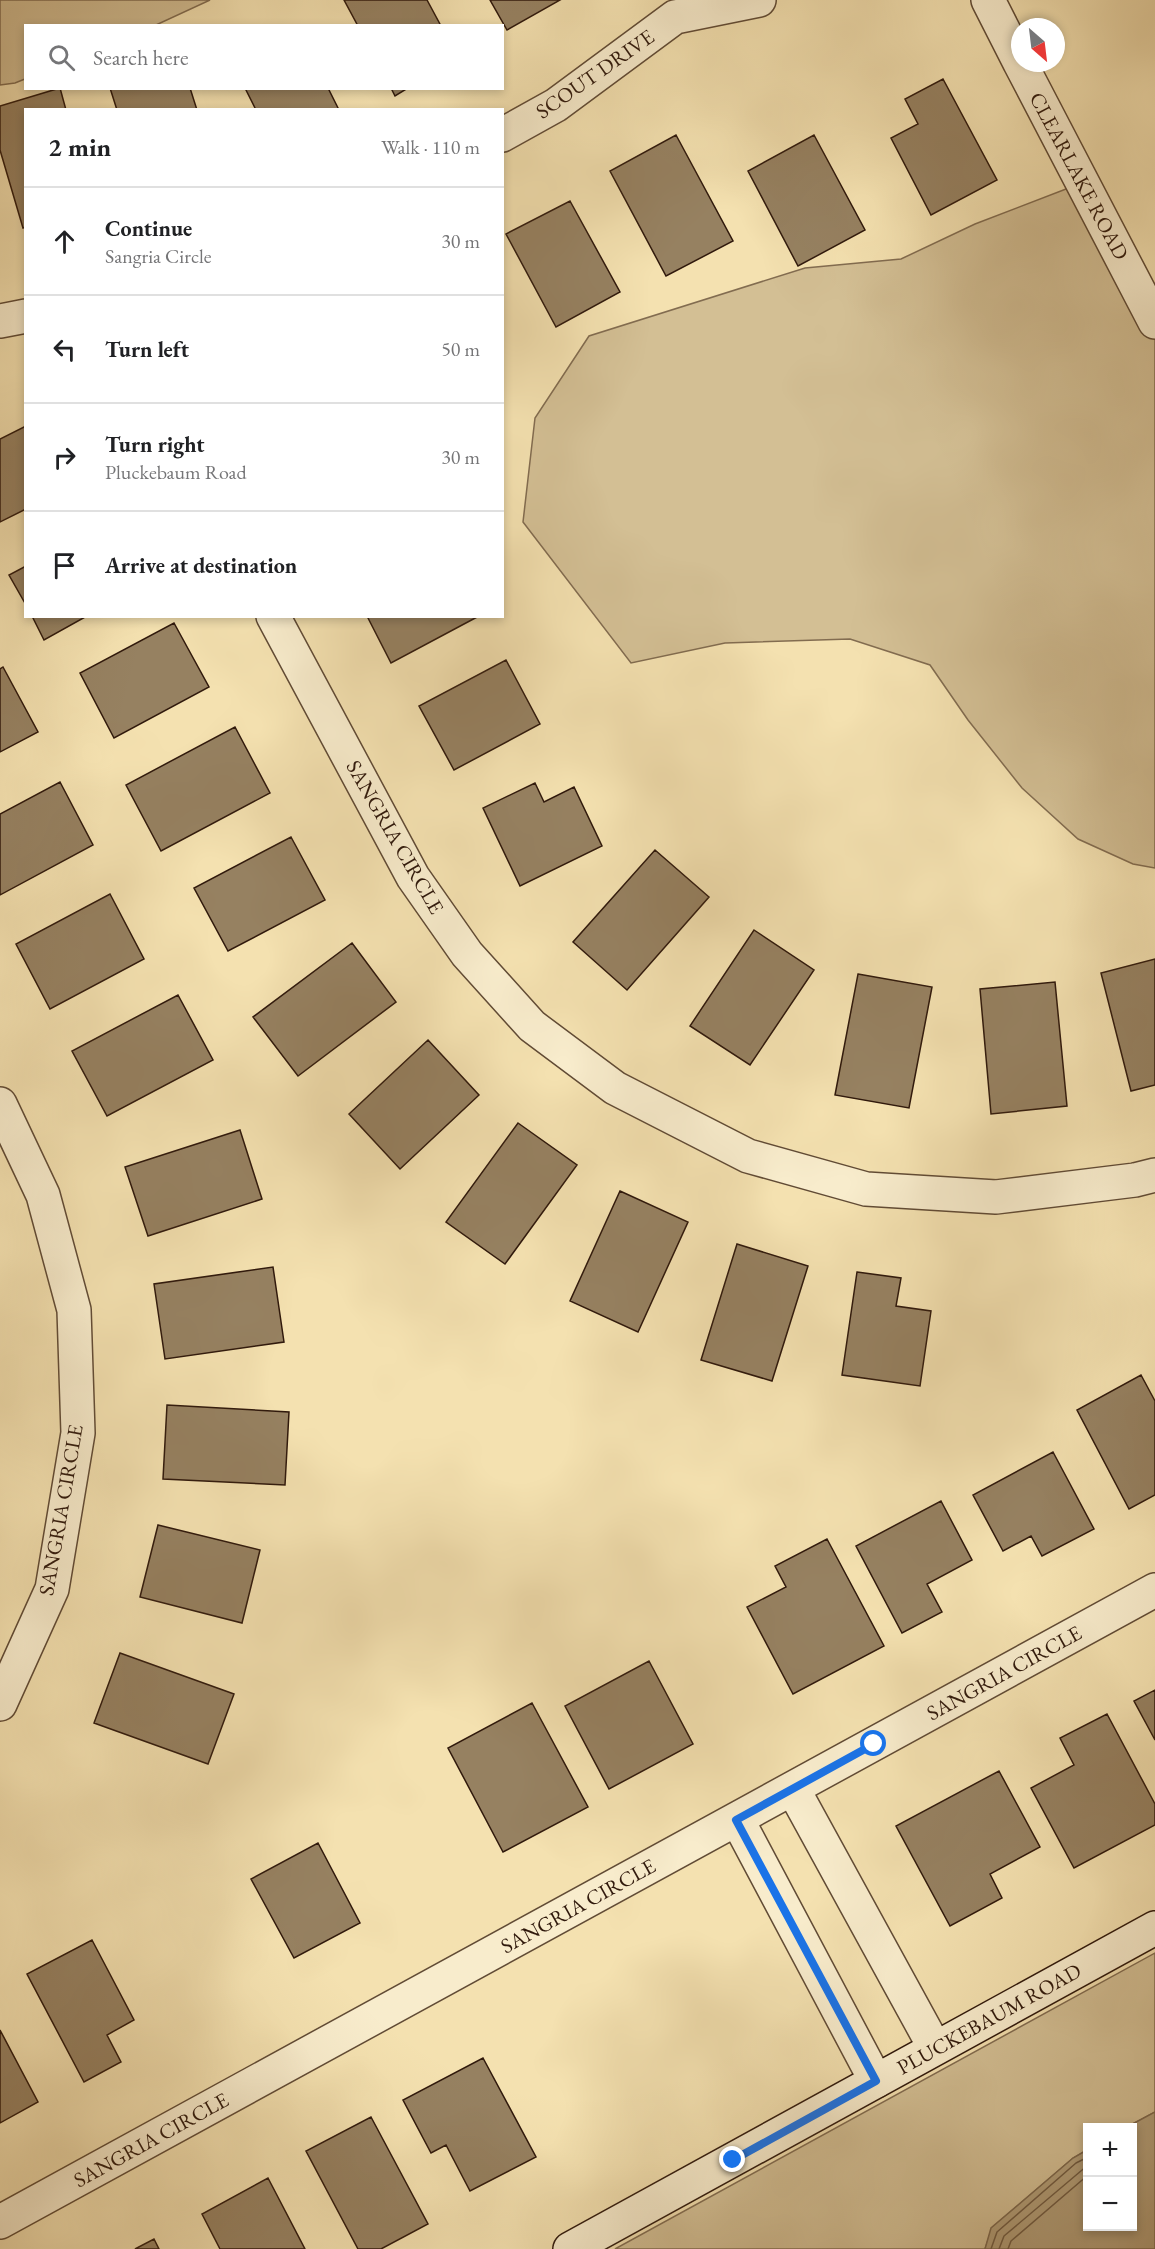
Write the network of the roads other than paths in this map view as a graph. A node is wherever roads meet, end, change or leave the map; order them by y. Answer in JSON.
{"nodes":[{"id":1,"x":759,"y":0,"type":"edge"},
{"id":2,"x":988,"y":0,"type":"edge"},
{"id":3,"x":1011,"y":45,"type":"edge"},
{"id":4,"x":1025,"y":72,"type":"edge"},
{"id":5,"x":504,"y":134,"type":"edge"},
{"id":6,"x":24,"y":315,"type":"edge"},
{"id":7,"x":0,"y":321,"type":"edge"},
{"id":8,"x":1155,"y":322,"type":"edge"},
{"id":9,"x":274,"y":618,"type":"edge"},
{"id":10,"x":0,"y":1104,"type":"edge"},
{"id":11,"x":1155,"y":1175,"type":"edge"},
{"id":12,"x":1155,"y":1590,"type":"edge"},
{"id":13,"x":0,"y":1704,"type":"edge"},
{"id":14,"x":793,"y":1789,"type":"junction"},
{"id":15,"x":736,"y":1820,"type":"junction"},
{"id":16,"x":1155,"y":1928,"type":"edge"},
{"id":17,"x":935,"y":2048,"type":"junction"},
{"id":18,"x":876,"y":2081,"type":"junction"},
{"id":19,"x":0,"y":2222,"type":"edge"},
{"id":20,"x":570,"y":2249,"type":"edge"}],
"edges":[{"from":1,"to":5,"type":"street","name":"SCOUT DRIVE"},
{"from":2,"to":3,"type":"street","name":"CLEARLAKE ROAD"},
{"from":4,"to":8,"type":"street","name":"CLEARLAKE ROAD"},
{"from":6,"to":7,"type":"street"},
{"from":9,"to":11,"type":"street","name":"SANGRIA CIRCLE"},
{"from":10,"to":13,"type":"street","name":"SANGRIA CIRCLE"},
{"from":12,"to":14,"type":"street","name":"SANGRIA CIRCLE"},
{"from":14,"to":15,"type":"street","name":"SANGRIA CIRCLE"},
{"from":14,"to":17,"type":"street"},
{"from":15,"to":18,"type":"street"},
{"from":15,"to":19,"type":"street","name":"SANGRIA CIRCLE"},
{"from":16,"to":17,"type":"street","name":"PLUCKEBAUM ROAD"},
{"from":17,"to":18,"type":"street","name":"PLUCKEBAUM ROAD"},
{"from":18,"to":20,"type":"street","name":"PLUCKEBAUM ROAD"}]}
